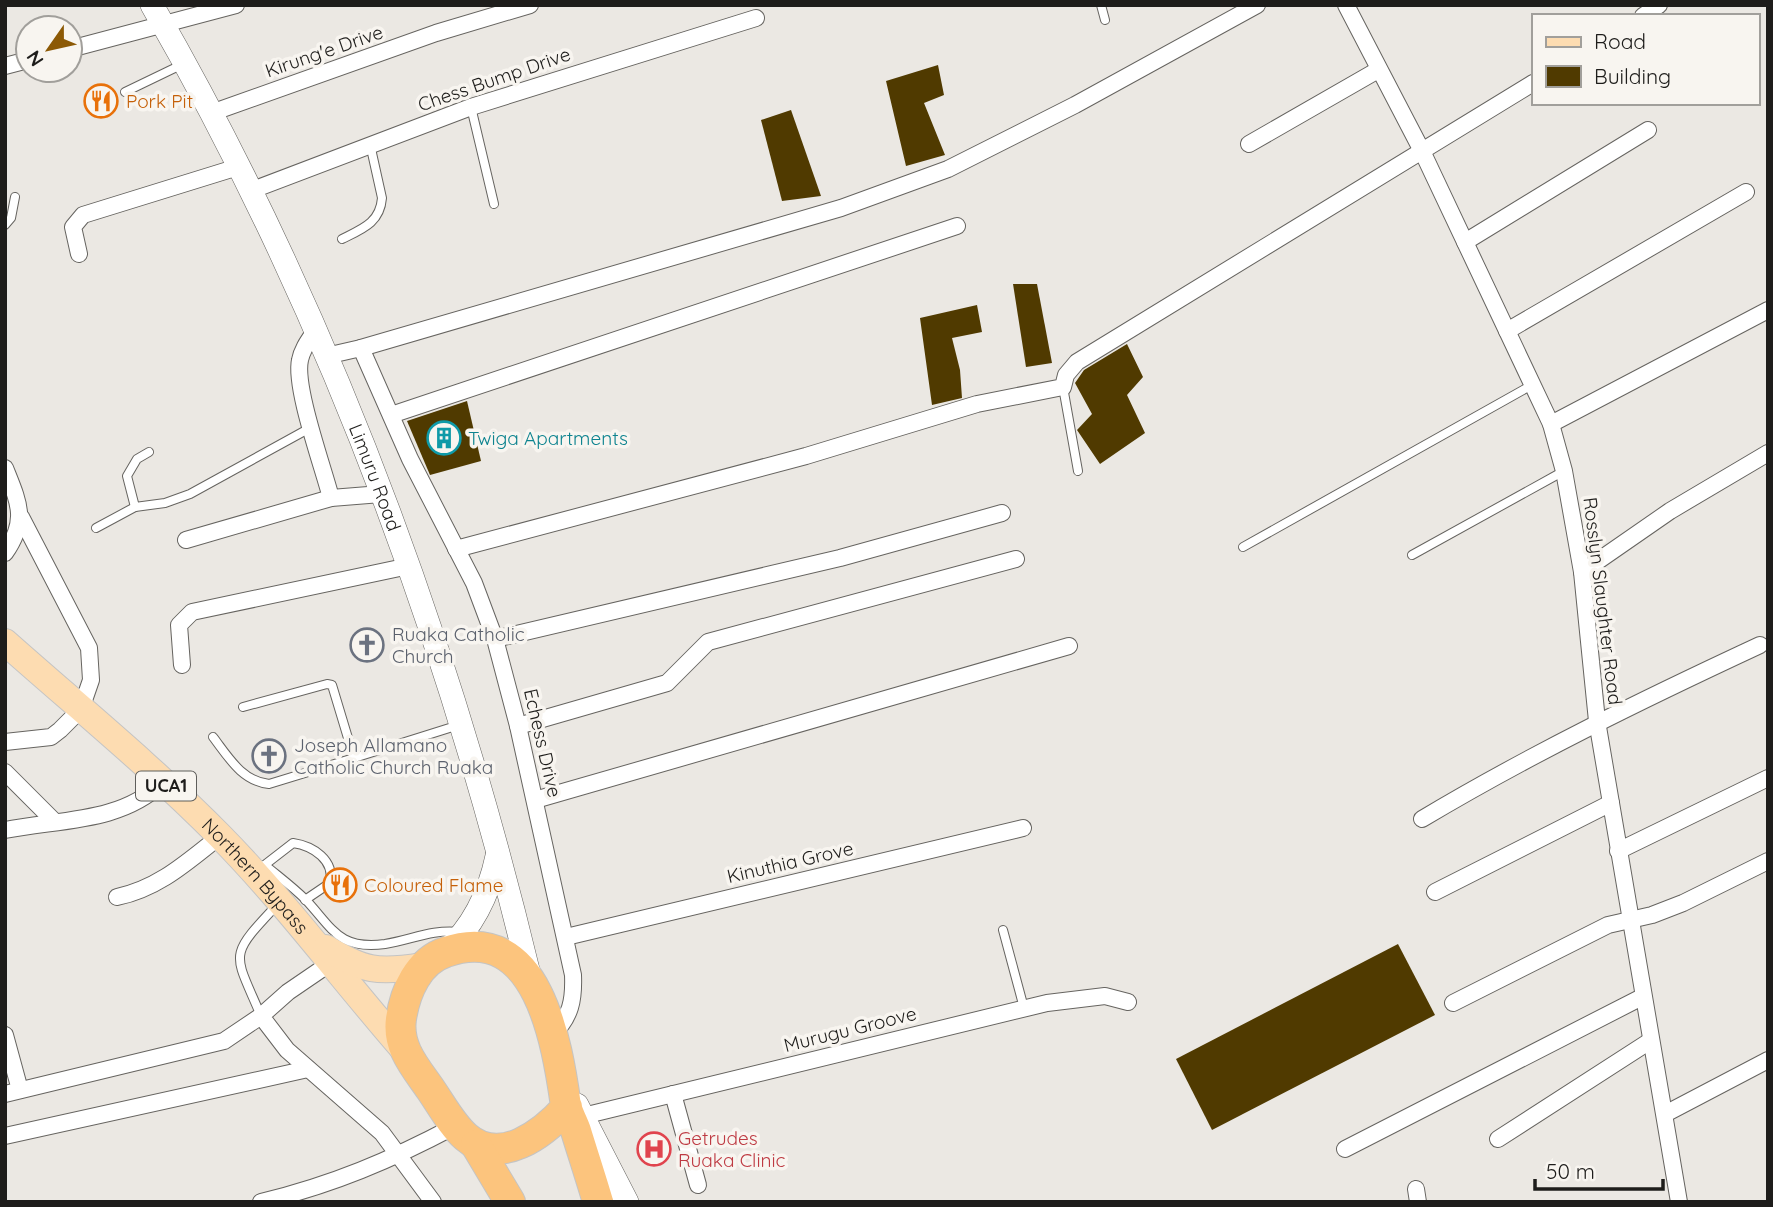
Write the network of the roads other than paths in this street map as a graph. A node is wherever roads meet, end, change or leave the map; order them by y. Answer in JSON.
{"nodes":[{"id":1,"x":236,"y":5,"type":"edge"},
{"id":2,"x":530,"y":5,"type":"edge"},
{"id":3,"x":1101,"y":5,"type":"edge"},
{"id":4,"x":1257,"y":5,"type":"edge"},
{"id":5,"x":1346,"y":5,"type":"edge"},
{"id":6,"x":202,"y":10,"type":"edge"},
{"id":7,"x":158,"y":14,"type":"edge"},
{"id":8,"x":756,"y":18,"type":"dead end"},
{"id":9,"x":1105,"y":20,"type":"dead end"},
{"id":10,"x":84,"y":43,"type":"edge"},
{"id":11,"x":184,"y":63,"type":"junction"},
{"id":12,"x":1378,"y":69,"type":"junction"},
{"id":13,"x":1532,"y":84,"type":"edge"},
{"id":14,"x":125,"y":92,"type":"dead end"},
{"id":15,"x":471,"y":107,"type":"junction"},
{"id":16,"x":211,"y":113,"type":"junction"},
{"id":17,"x":1648,"y":130,"type":"dead end"},
{"id":18,"x":370,"y":144,"type":"junction"},
{"id":19,"x":1249,"y":144,"type":"dead end"},
{"id":20,"x":1422,"y":151,"type":"junction"},
{"id":21,"x":238,"y":167,"type":"junction"},
{"id":22,"x":250,"y":191,"type":"junction"},
{"id":23,"x":1746,"y":192,"type":"dead end"},
{"id":24,"x":15,"y":197,"type":"dead end"},
{"id":25,"x":494,"y":204,"type":"dead end"},
{"id":26,"x":5,"y":225,"type":"edge"},
{"id":27,"x":957,"y":226,"type":"dead end"},
{"id":28,"x":342,"y":239,"type":"dead end"},
{"id":29,"x":1465,"y":242,"type":"junction"},
{"id":30,"x":79,"y":254,"type":"dead end"},
{"id":31,"x":1768,"y":310,"type":"edge"},
{"id":32,"x":315,"y":331,"type":"junction"},
{"id":33,"x":1507,"y":331,"type":"junction"},
{"id":34,"x":361,"y":348,"type":"junction"},
{"id":35,"x":326,"y":356,"type":"junction"},
{"id":36,"x":1532,"y":385,"type":"junction"},
{"id":37,"x":1063,"y":387,"type":"junction"},
{"id":38,"x":391,"y":415,"type":"junction"},
{"id":39,"x":1551,"y":424,"type":"junction"},
{"id":40,"x":312,"y":426,"type":"junction"},
{"id":41,"x":149,"y":452,"type":"dead end"},
{"id":42,"x":1768,"y":453,"type":"edge"},
{"id":43,"x":5,"y":468,"type":"edge"},
{"id":44,"x":1078,"y":471,"type":"dead end"},
{"id":45,"x":1564,"y":471,"type":"junction"},
{"id":46,"x":381,"y":494,"type":"junction"},
{"id":47,"x":331,"y":498,"type":"junction"},
{"id":48,"x":135,"y":507,"type":"junction"},
{"id":49,"x":1002,"y":513,"type":"dead end"},
{"id":50,"x":21,"y":517,"type":"junction"},
{"id":51,"x":96,"y":528,"type":"dead end"},
{"id":52,"x":186,"y":540,"type":"dead end"},
{"id":53,"x":1243,"y":547,"type":"dead end"},
{"id":54,"x":456,"y":549,"type":"junction"},
{"id":55,"x":5,"y":554,"type":"edge"},
{"id":56,"x":1412,"y":555,"type":"dead end"},
{"id":57,"x":1016,"y":558,"type":"dead end"},
{"id":58,"x":409,"y":566,"type":"junction"},
{"id":59,"x":1582,"y":572,"type":"junction"},
{"id":60,"x":495,"y":639,"type":"junction"},
{"id":61,"x":5,"y":642,"type":"edge"},
{"id":62,"x":1760,"y":645,"type":"dead end"},
{"id":63,"x":1069,"y":646,"type":"dead end"},
{"id":64,"x":182,"y":665,"type":"dead end"},
{"id":65,"x":243,"y":707,"type":"dead end"},
{"id":66,"x":81,"y":709,"type":"junction"},
{"id":67,"x":1597,"y":721,"type":"junction"},
{"id":68,"x":462,"y":724,"type":"junction"},
{"id":69,"x":518,"y":726,"type":"junction"},
{"id":70,"x":213,"y":737,"type":"dead end"},
{"id":71,"x":5,"y":742,"type":"edge"},
{"id":72,"x":354,"y":758,"type":"junction"},
{"id":73,"x":5,"y":772,"type":"edge"},
{"id":74,"x":1768,"y":778,"type":"edge"},
{"id":75,"x":162,"y":782,"type":"junction"},
{"id":76,"x":535,"y":800,"type":"junction"},
{"id":77,"x":1611,"y":803,"type":"junction"},
{"id":78,"x":1422,"y":819,"type":"dead end"},
{"id":79,"x":54,"y":821,"type":"junction"},
{"id":80,"x":1023,"y":828,"type":"dead end"},
{"id":81,"x":5,"y":830,"type":"edge"},
{"id":82,"x":220,"y":836,"type":"junction"},
{"id":83,"x":1618,"y":851,"type":"junction"},
{"id":84,"x":497,"y":855,"type":"junction"},
{"id":85,"x":1768,"y":861,"type":"edge"},
{"id":86,"x":277,"y":886,"type":"junction"},
{"id":87,"x":1435,"y":892,"type":"dead end"},
{"id":88,"x":117,"y":897,"type":"dead end"},
{"id":89,"x":1629,"y":921,"type":"junction"},
{"id":90,"x":1003,"y":930,"type":"dead end"},
{"id":91,"x":566,"y":937,"type":"junction"},
{"id":92,"x":317,"y":938,"type":"junction"},
{"id":93,"x":444,"y":950,"type":"junction"},
{"id":94,"x":530,"y":978,"type":"junction"},
{"id":95,"x":1642,"y":997,"type":"junction"},
{"id":96,"x":1128,"y":1002,"type":"dead end"},
{"id":97,"x":1452,"y":1003,"type":"dead end"},
{"id":98,"x":1024,"y":1008,"type":"junction"},
{"id":99,"x":261,"y":1016,"type":"junction"},
{"id":100,"x":5,"y":1035,"type":"edge"},
{"id":101,"x":552,"y":1035,"type":"junction"},
{"id":102,"x":1650,"y":1041,"type":"junction"},
{"id":103,"x":404,"y":1050,"type":"junction"},
{"id":104,"x":1768,"y":1060,"type":"edge"},
{"id":105,"x":308,"y":1069,"type":"junction"},
{"id":106,"x":13,"y":1092,"type":"edge"},
{"id":107,"x":673,"y":1094,"type":"junction"},
{"id":108,"x":571,"y":1103,"type":"junction"},
{"id":109,"x":1665,"y":1114,"type":"junction"},
{"id":110,"x":466,"y":1135,"type":"junction"},
{"id":111,"x":5,"y":1136,"type":"edge"},
{"id":112,"x":1498,"y":1139,"type":"dead end"},
{"id":113,"x":1345,"y":1149,"type":"dead end"},
{"id":114,"x":401,"y":1155,"type":"junction"},
{"id":115,"x":698,"y":1185,"type":"dead end"},
{"id":116,"x":261,"y":1202,"type":"edge"},
{"id":117,"x":433,"y":1202,"type":"edge"},
{"id":118,"x":510,"y":1202,"type":"edge"},
{"id":119,"x":598,"y":1202,"type":"edge"},
{"id":120,"x":627,"y":1202,"type":"edge"},
{"id":121,"x":1679,"y":1202,"type":"edge"}],
"edges":[{"from":1,"to":6,"type":"street"},
{"from":2,"to":16,"type":"street","name":"Kirung'e Drive"},
{"from":3,"to":9,"type":"lane"},
{"from":4,"to":34,"type":"street"},
{"from":5,"to":12,"type":"street","name":"Rosslyn Slaughter Road"},
{"from":6,"to":7,"type":"street"},
{"from":7,"to":10,"type":"street"},
{"from":7,"to":11,"type":"main road","name":"Limuru Road"},
{"from":8,"to":15,"type":"street","name":"Chess Bump Drive"},
{"from":11,"to":14,"type":"lane"},
{"from":11,"to":16,"type":"main road","name":"Limuru Road"},
{"from":12,"to":19,"type":"street"},
{"from":12,"to":20,"type":"street","name":"Rosslyn Slaughter Road"},
{"from":13,"to":20,"type":"street"},
{"from":15,"to":18,"type":"street","name":"Chess Bump Drive"},
{"from":15,"to":25,"type":"lane"},
{"from":16,"to":21,"type":"main road","name":"Limuru Road"},
{"from":17,"to":29,"type":"street"},
{"from":18,"to":22,"type":"street","name":"Chess Bump Drive"},
{"from":18,"to":28,"type":"lane"},
{"from":20,"to":29,"type":"street","name":"Rosslyn Slaughter Road"},
{"from":20,"to":37,"type":"street"},
{"from":21,"to":22,"type":"main road","name":"Limuru Road"},
{"from":21,"to":30,"type":"street"},
{"from":22,"to":32,"type":"main road","name":"Limuru Road"},
{"from":23,"to":33,"type":"street"},
{"from":24,"to":26,"type":"lane"},
{"from":27,"to":38,"type":"street"},
{"from":29,"to":33,"type":"street","name":"Rosslyn Slaughter Road"},
{"from":31,"to":39,"type":"street"},
{"from":32,"to":35,"type":"main road","name":"Limuru Road"},
{"from":32,"to":40,"type":"street"},
{"from":33,"to":36,"type":"street","name":"Rosslyn Slaughter Road"},
{"from":34,"to":35,"type":"street"},
{"from":34,"to":38,"type":"street","name":"Echess Drive"},
{"from":35,"to":46,"type":"main road","name":"Limuru Road"},
{"from":36,"to":39,"type":"street","name":"Rosslyn Slaughter Road"},
{"from":36,"to":53,"type":"lane"},
{"from":37,"to":44,"type":"lane"},
{"from":37,"to":54,"type":"street"},
{"from":38,"to":54,"type":"street","name":"Echess Drive"},
{"from":39,"to":45,"type":"street","name":"Rosslyn Slaughter Road"},
{"from":40,"to":47,"type":"street"},
{"from":40,"to":48,"type":"lane"},
{"from":41,"to":48,"type":"lane"},
{"from":42,"to":59,"type":"street"},
{"from":43,"to":50,"type":"street"},
{"from":45,"to":56,"type":"lane"},
{"from":45,"to":59,"type":"street","name":"Rosslyn Slaughter Road"},
{"from":46,"to":47,"type":"street"},
{"from":46,"to":58,"type":"main road","name":"Limuru Road"},
{"from":47,"to":52,"type":"street"},
{"from":48,"to":51,"type":"lane"},
{"from":49,"to":60,"type":"street"},
{"from":50,"to":55,"type":"street"},
{"from":50,"to":66,"type":"street"},
{"from":54,"to":60,"type":"street","name":"Echess Drive"},
{"from":57,"to":69,"type":"street"},
{"from":58,"to":64,"type":"street"},
{"from":58,"to":68,"type":"main road","name":"Limuru Road"},
{"from":59,"to":67,"type":"street","name":"Rosslyn Slaughter Road"},
{"from":60,"to":69,"type":"street","name":"Echess Drive"},
{"from":61,"to":66,"type":"main road","name":"Northern Bypass","number":"UCA1"},
{"from":62,"to":67,"type":"street"},
{"from":63,"to":76,"type":"street"},
{"from":65,"to":72,"type":"lane"},
{"from":66,"to":71,"type":"street"},
{"from":66,"to":75,"type":"main road","name":"Northern Bypass","number":"UCA1"},
{"from":67,"to":77,"type":"street","name":"Rosslyn Slaughter Road"},
{"from":67,"to":78,"type":"street"},
{"from":68,"to":72,"type":"lane"},
{"from":68,"to":84,"type":"main road","name":"Limuru Road"},
{"from":69,"to":76,"type":"street","name":"Echess Drive"},
{"from":70,"to":72,"type":"lane"},
{"from":73,"to":79,"type":"street"},
{"from":74,"to":83,"type":"street"},
{"from":75,"to":79,"type":"street"},
{"from":75,"to":82,"type":"main road","name":"Northern Bypass","number":"UCA1"},
{"from":76,"to":91,"type":"street","name":"Echess Drive"},
{"from":77,"to":83,"type":"street","name":"Rosslyn Slaughter Road"},
{"from":77,"to":87,"type":"street"},
{"from":79,"to":81,"type":"street"},
{"from":80,"to":91,"type":"street","name":"Kinuthia Grove"},
{"from":82,"to":86,"type":"main road","name":"Northern Bypass","number":"UCA1"},
{"from":82,"to":88,"type":"street"},
{"from":83,"to":89,"type":"street","name":"Rosslyn Slaughter Road"},
{"from":84,"to":93,"type":"main road"},
{"from":84,"to":94,"type":"main road","name":"Limuru Road"},
{"from":85,"to":89,"type":"street"},
{"from":86,"to":86,"type":"lane"},
{"from":86,"to":92,"type":"main road","name":"Northern Bypass","number":"UCA1"},
{"from":86,"to":99,"type":"lane"},
{"from":89,"to":95,"type":"street","name":"Rosslyn Slaughter Road"},
{"from":89,"to":97,"type":"street"},
{"from":90,"to":98,"type":"lane"},
{"from":91,"to":101,"type":"street","name":"Echess Drive"},
{"from":92,"to":93,"type":"main road","name":"Northern Bypass"},
{"from":92,"to":93,"type":"lane"},
{"from":92,"to":99,"type":"street"},
{"from":92,"to":103,"type":"main road","name":"Northern Bypass","number":"UCA1"},
{"from":93,"to":94,"type":"highway","name":"Northern Bypass"},
{"from":93,"to":103,"type":"highway"},
{"from":94,"to":101,"type":"highway","name":"Northern Bypass"},
{"from":95,"to":102,"type":"street","name":"Rosslyn Slaughter Road"},
{"from":95,"to":113,"type":"street"},
{"from":96,"to":98,"type":"street","name":"Murugu Groove"},
{"from":98,"to":107,"type":"street","name":"Murugu Groove"},
{"from":99,"to":105,"type":"street"},
{"from":99,"to":106,"type":"street"},
{"from":100,"to":106,"type":"street"},
{"from":101,"to":108,"type":"highway","name":"Northern Bypass"},
{"from":102,"to":109,"type":"street","name":"Rosslyn Slaughter Road"},
{"from":102,"to":112,"type":"street"},
{"from":103,"to":110,"type":"highway","name":"Northern Bypass"},
{"from":104,"to":109,"type":"street"},
{"from":105,"to":111,"type":"street"},
{"from":105,"to":114,"type":"street"},
{"from":107,"to":108,"type":"street","name":"Murugu Groove"},
{"from":107,"to":115,"type":"street"},
{"from":108,"to":110,"type":"highway"},
{"from":108,"to":119,"type":"highway"},
{"from":108,"to":120,"type":"main road"},
{"from":109,"to":121,"type":"street","name":"Rosslyn Slaughter Road"},
{"from":110,"to":114,"type":"street"},
{"from":110,"to":118,"type":"highway","name":"Northern Bypass"},
{"from":114,"to":116,"type":"street"},
{"from":114,"to":117,"type":"street"}]}
